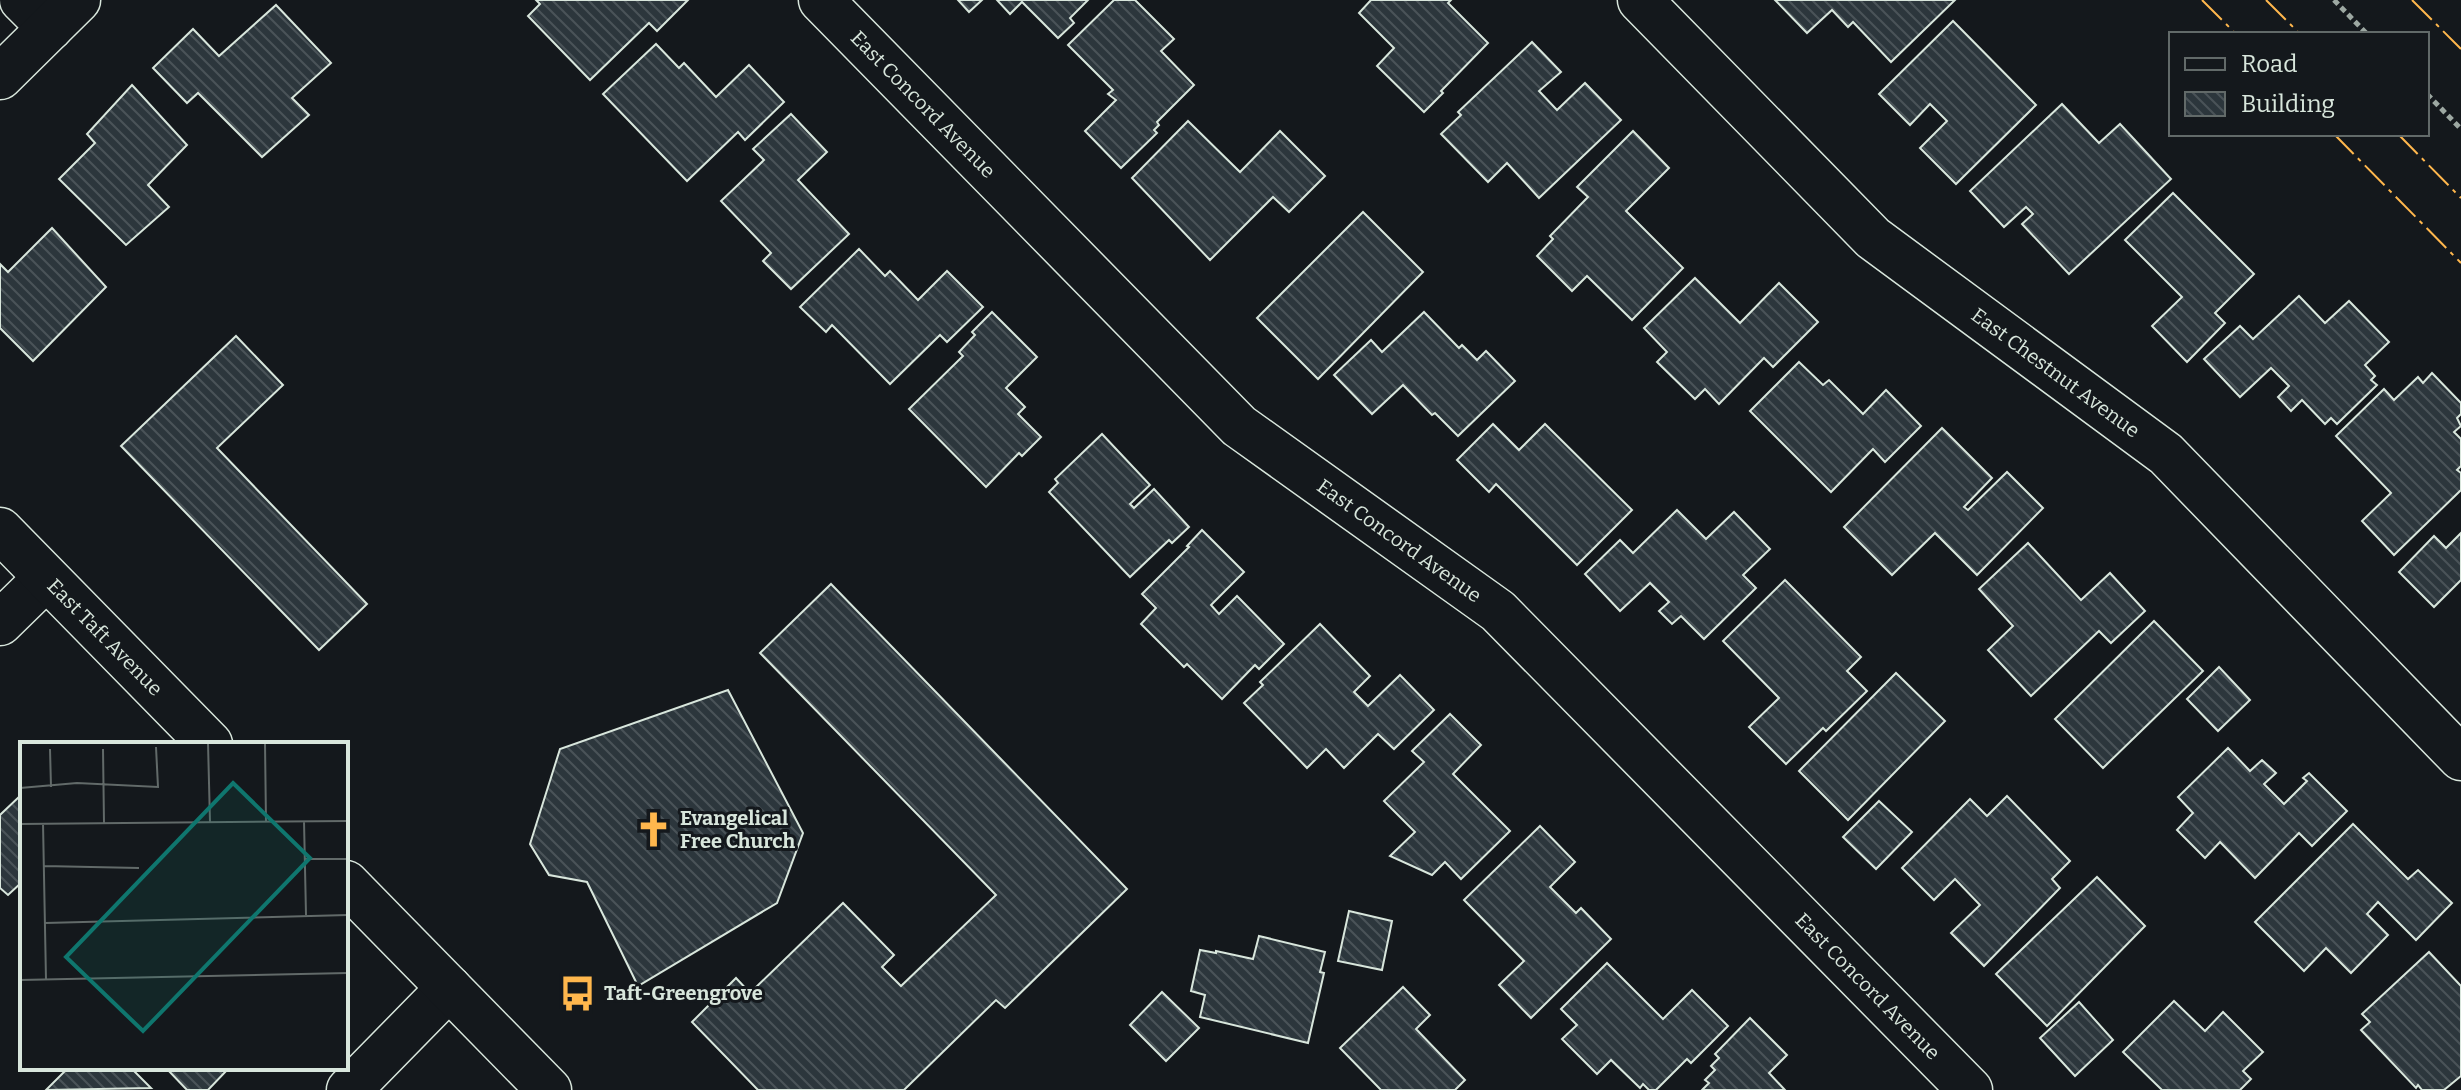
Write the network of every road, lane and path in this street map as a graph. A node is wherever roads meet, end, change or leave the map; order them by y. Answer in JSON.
{"nodes":[{"id":1,"x":821,"y":0,"type":"edge"},
{"id":2,"x":1640,"y":0,"type":"edge"},
{"id":3,"x":2334,"y":0,"type":"edge"},
{"id":4,"x":50,"y":9,"type":"edge"},
{"id":5,"x":2365,"y":32,"type":"edge"},
{"id":6,"x":0,"y":77,"type":"edge"},
{"id":7,"x":2429,"y":96,"type":"edge"},
{"id":8,"x":2461,"y":129,"type":"edge"},
{"id":9,"x":0,"y":530,"type":"edge"},
{"id":10,"x":46,"y":578,"type":"junction"},
{"id":11,"x":0,"y":623,"type":"edge"},
{"id":12,"x":208,"y":742,"type":"edge"},
{"id":13,"x":2461,"y":758,"type":"edge"},
{"id":14,"x":348,"y":885,"type":"edge"},
{"id":15,"x":449,"y":988,"type":"junction"},
{"id":16,"x":349,"y":1090,"type":"edge"},
{"id":17,"x":549,"y":1090,"type":"edge"},
{"id":18,"x":1970,"y":1090,"type":"edge"}],
"edges":[{"from":1,"to":18,"type":"street","name":"East Concord Avenue"},
{"from":2,"to":13,"type":"street","name":"East Chestnut Avenue"},
{"from":3,"to":5,"type":"path"},
{"from":4,"to":6,"type":"street"},
{"from":7,"to":8,"type":"path"},
{"from":9,"to":10,"type":"street","name":"East Taft Avenue"},
{"from":10,"to":11,"type":"street"},
{"from":10,"to":12,"type":"street","name":"East Taft Avenue"},
{"from":14,"to":15,"type":"street"},
{"from":15,"to":16,"type":"street"},
{"from":15,"to":17,"type":"street"}]}
